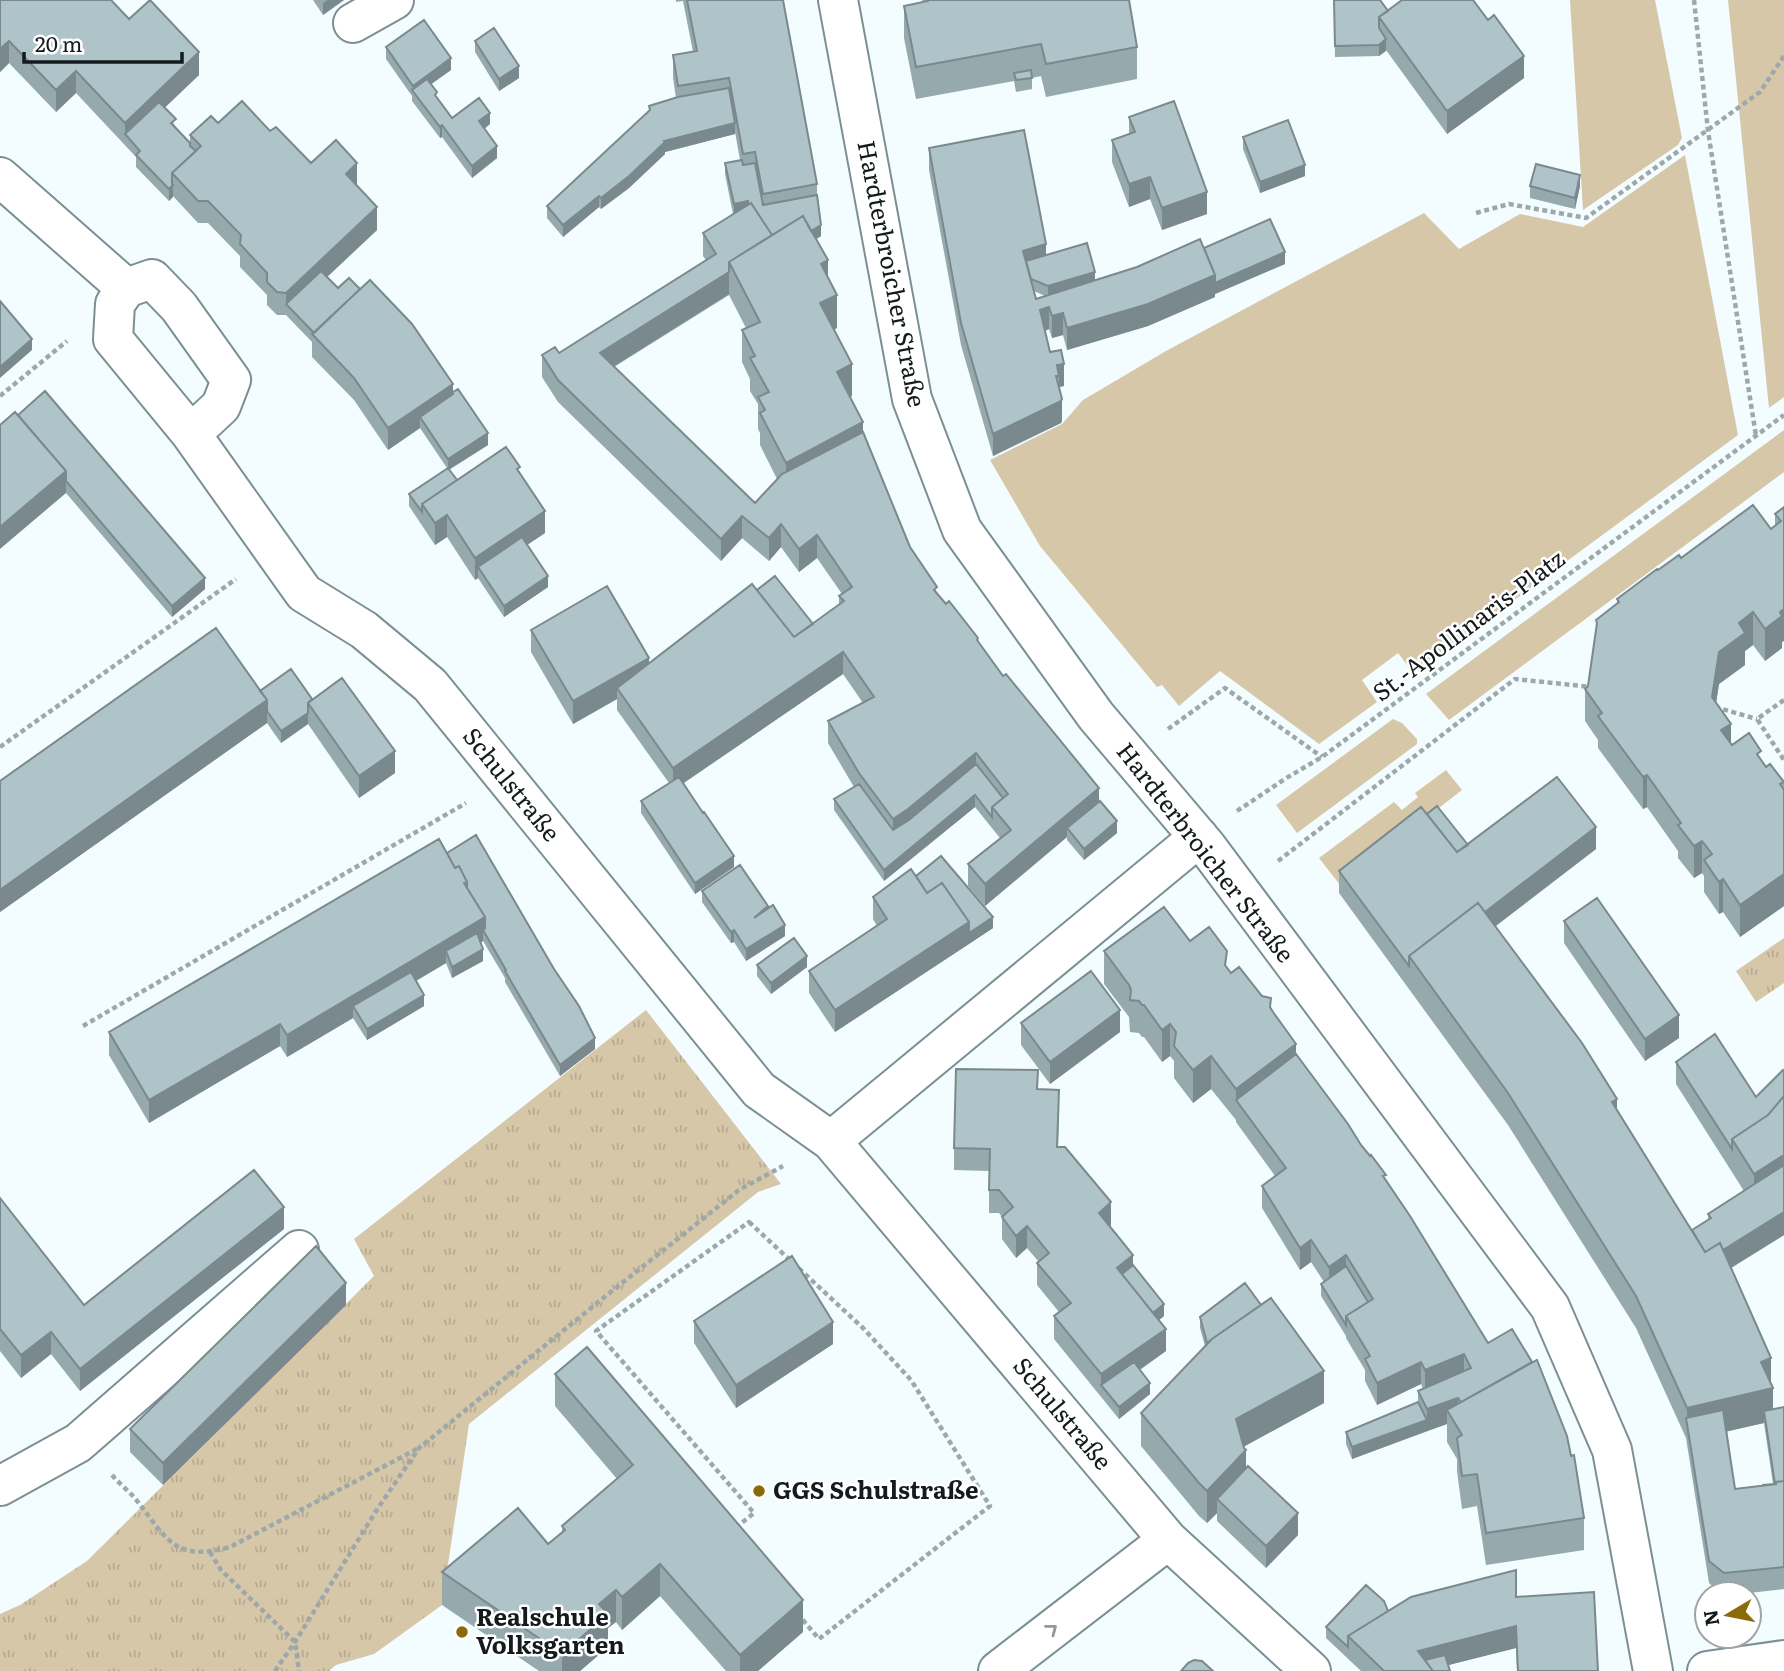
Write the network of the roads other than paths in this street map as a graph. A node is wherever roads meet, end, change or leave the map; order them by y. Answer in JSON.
{"nodes":[{"id":1,"x":394,"y":0,"type":"edge"},
{"id":2,"x":838,"y":0,"type":"edge"},
{"id":3,"x":353,"y":23,"type":"dead end"},
{"id":4,"x":0,"y":177,"type":"edge"},
{"id":5,"x":126,"y":288,"type":"junction"},
{"id":6,"x":191,"y":434,"type":"junction"},
{"id":7,"x":1199,"y":837,"type":"junction"},
{"id":8,"x":831,"y":1141,"type":"junction"},
{"id":9,"x":299,"y":1250,"type":"dead end"},
{"id":10,"x":0,"y":1486,"type":"edge"},
{"id":11,"x":1168,"y":1540,"type":"junction"},
{"id":12,"x":1784,"y":1660,"type":"edge"},
{"id":13,"x":998,"y":1671,"type":"edge"},
{"id":14,"x":1311,"y":1671,"type":"edge"},
{"id":15,"x":1653,"y":1671,"type":"edge"},
{"id":16,"x":1707,"y":1671,"type":"edge"}],
"edges":[{"from":1,"to":3,"type":"street"},
{"from":2,"to":7,"type":"street","name":"Hardterbroicher Straße"},
{"from":4,"to":5,"type":"street"},
{"from":5,"to":6,"type":"street","name":"Schulstraße"},
{"from":5,"to":6,"type":"street"},
{"from":6,"to":8,"type":"street","name":"Schulstraße"},
{"from":7,"to":8,"type":"street"},
{"from":7,"to":15,"type":"street","name":"Hardterbroicher Straße"},
{"from":8,"to":11,"type":"street","name":"Schulstraße"},
{"from":9,"to":10,"type":"street"},
{"from":13,"to":11,"type":"street","one_way":true},
{"from":11,"to":14,"type":"street","name":"Schulstraße"},
{"from":12,"to":16,"type":"street"}]}
